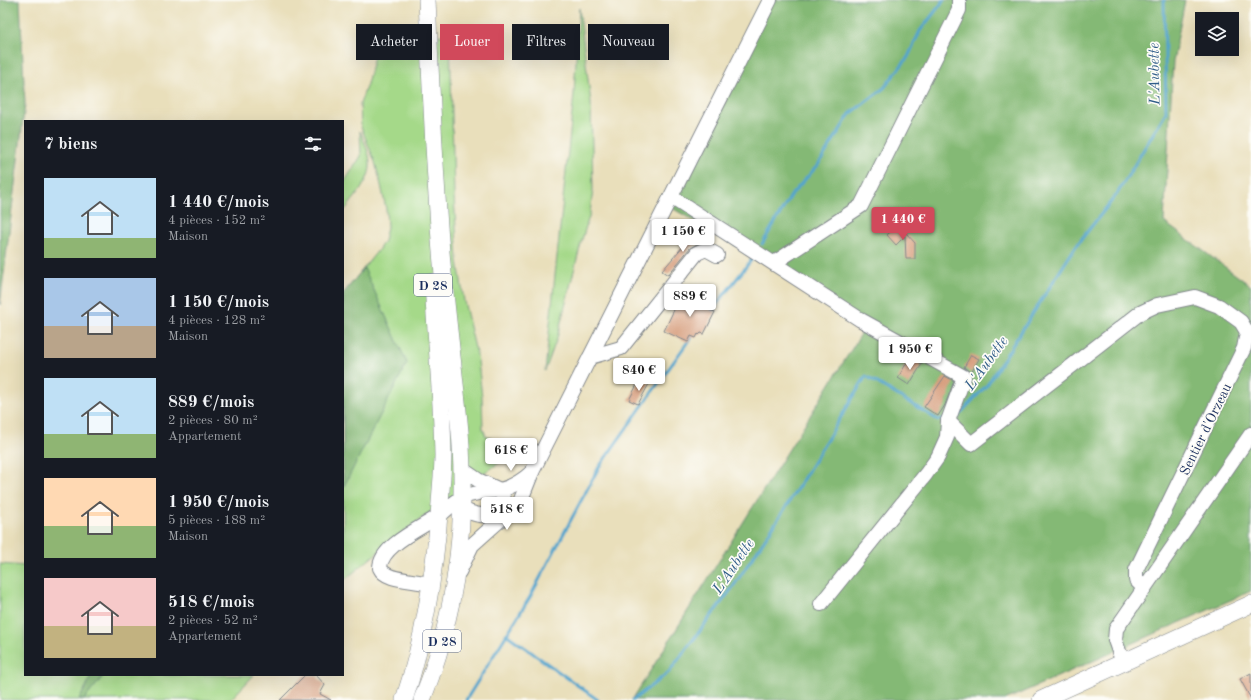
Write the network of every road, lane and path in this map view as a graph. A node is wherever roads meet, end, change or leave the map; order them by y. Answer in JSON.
{"nodes":[{"id":1,"x":417,"y":0,"type":"edge"},
{"id":2,"x":427,"y":0,"type":"edge"},
{"id":3,"x":770,"y":0,"type":"edge"},
{"id":4,"x":959,"y":0,"type":"edge"},
{"id":5,"x":671,"y":197,"type":"junction"},
{"id":6,"x":717,"y":256,"type":"dead end"},
{"id":7,"x":774,"y":263,"type":"junction"},
{"id":8,"x":590,"y":356,"type":"junction"},
{"id":9,"x":948,"y":419,"type":"junction"},
{"id":10,"x":1251,"y":434,"type":"edge"},
{"id":11,"x":443,"y":456,"type":"junction"},
{"id":12,"x":462,"y":469,"type":"junction"},
{"id":13,"x":532,"y":472,"type":"junction"},
{"id":14,"x":500,"y":490,"type":"junction"},
{"id":15,"x":459,"y":503,"type":"junction"},
{"id":16,"x":439,"y":516,"type":"junction"},
{"id":17,"x":504,"y":516,"type":"junction"},
{"id":18,"x":456,"y":580,"type":"junction"},
{"id":19,"x":431,"y":585,"type":"junction"},
{"id":20,"x":1144,"y":588,"type":"junction"},
{"id":21,"x":821,"y":604,"type":"dead end"},
{"id":22,"x":1251,"y":604,"type":"edge"},
{"id":23,"x":1123,"y":663,"type":"junction"},
{"id":24,"x":404,"y":700,"type":"edge"},
{"id":25,"x":422,"y":700,"type":"edge"},
{"id":26,"x":1041,"y":700,"type":"edge"}],
"edges":[{"from":1,"to":11,"type":"main road","number":"D 28"},
{"from":2,"to":12,"type":"main road","number":"D 28"},
{"from":3,"to":5,"type":"street"},
{"from":4,"to":7,"type":"street"},
{"from":5,"to":7,"type":"street"},
{"from":5,"to":8,"type":"street"},
{"from":6,"to":8,"type":"street"},
{"from":7,"to":9,"type":"street"},
{"from":8,"to":13,"type":"street"},
{"from":9,"to":20,"type":"street","name":"Sentier d'Orzeau"},
{"from":9,"to":21,"type":"street"},
{"from":10,"to":20,"type":"street"},
{"from":11,"to":15,"type":"street"},
{"from":11,"to":16,"type":"main road","number":"D 28"},
{"from":12,"to":14,"type":"street"},
{"from":12,"to":15,"type":"main road","number":"D 28"},
{"from":13,"to":14,"type":"street"},
{"from":13,"to":17,"type":"street"},
{"from":14,"to":15,"type":"street"},
{"from":14,"to":17,"type":"street"},
{"from":15,"to":16,"type":"street"},
{"from":15,"to":17,"type":"street"},
{"from":15,"to":18,"type":"main road","number":"D 28"},
{"from":16,"to":19,"type":"main road","number":"D 28"},
{"from":16,"to":19,"type":"street"},
{"from":17,"to":18,"type":"street"},
{"from":18,"to":25,"type":"main road","number":"D 28"},
{"from":19,"to":24,"type":"main road","number":"D 28"},
{"from":20,"to":23,"type":"street"},
{"from":22,"to":23,"type":"main road"},
{"from":23,"to":26,"type":"main road"}]}
